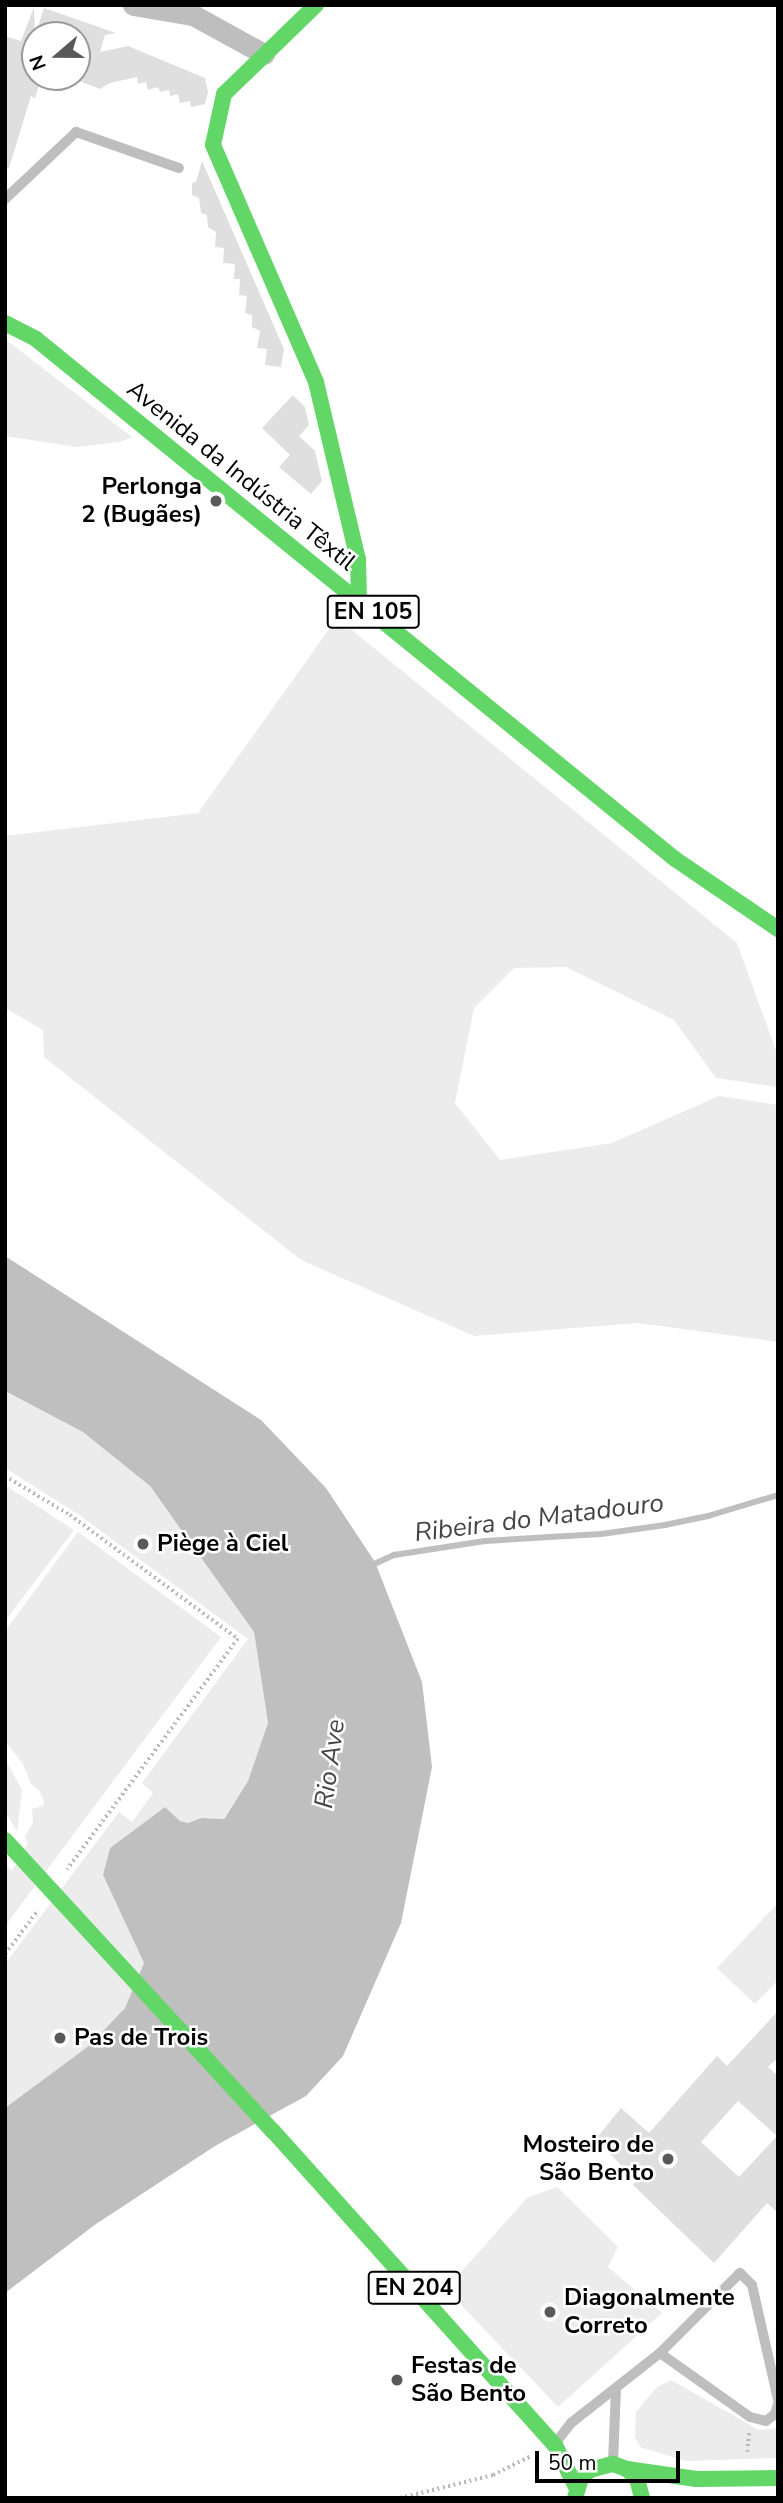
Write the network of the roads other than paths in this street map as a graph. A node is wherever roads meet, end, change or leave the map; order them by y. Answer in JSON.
{"nodes":[{"id":1,"x":133,"y":5,"type":"edge"},
{"id":2,"x":316,"y":5,"type":"edge"},
{"id":3,"x":264,"y":54,"type":"junction"},
{"id":4,"x":179,"y":168,"type":"dead end"},
{"id":5,"x":5,"y":199,"type":"edge"},
{"id":6,"x":5,"y":323,"type":"edge"},
{"id":7,"x":359,"y":601,"type":"junction"},
{"id":8,"x":740,"y":904,"type":"junction"},
{"id":9,"x":778,"y":919,"type":"edge"},
{"id":10,"x":778,"y":929,"type":"edge"},
{"id":11,"x":5,"y":1840,"type":"edge"},
{"id":12,"x":660,"y":2353,"type":"junction"},
{"id":13,"x":616,"y":2389,"type":"junction"},
{"id":14,"x":778,"y":2401,"type":"edge"},
{"id":15,"x":555,"y":2445,"type":"junction"},
{"id":16,"x":620,"y":2466,"type":"junction"},
{"id":17,"x":778,"y":2478,"type":"edge"},
{"id":18,"x":575,"y":2493,"type":"edge"},
{"id":19,"x":701,"y":2496,"type":"dead end"},
{"id":20,"x":642,"y":2498,"type":"edge"}],
"edges":[{"from":1,"to":3,"type":"street"},
{"from":2,"to":3,"type":"main road"},
{"from":3,"to":7,"type":"main road"},
{"from":4,"to":5,"type":"lane"},
{"from":6,"to":7,"type":"main road","name":"Avenida da Indústria Têxtil","number":"EN 105"},
{"from":7,"to":8,"type":"main road","name":"Avenida da Indústria Têxtil","number":"EN 105"},
{"from":8,"to":9,"type":"main road","number":"EN 105"},
{"from":8,"to":10,"type":"main road","number":"EN 105"},
{"from":11,"to":15,"type":"main road","number":"EN 204"},
{"from":12,"to":13,"type":"lane"},
{"from":12,"to":14,"type":"lane"},
{"from":12,"to":14,"type":"lane"},
{"from":13,"to":15,"type":"lane"},
{"from":13,"to":16,"type":"lane"},
{"from":15,"to":18,"type":"main road"},
{"from":16,"to":17,"type":"main road"},
{"from":16,"to":18,"type":"main road"},
{"from":16,"to":20,"type":"main road"},
{"from":17,"to":19,"type":"main road"}]}
